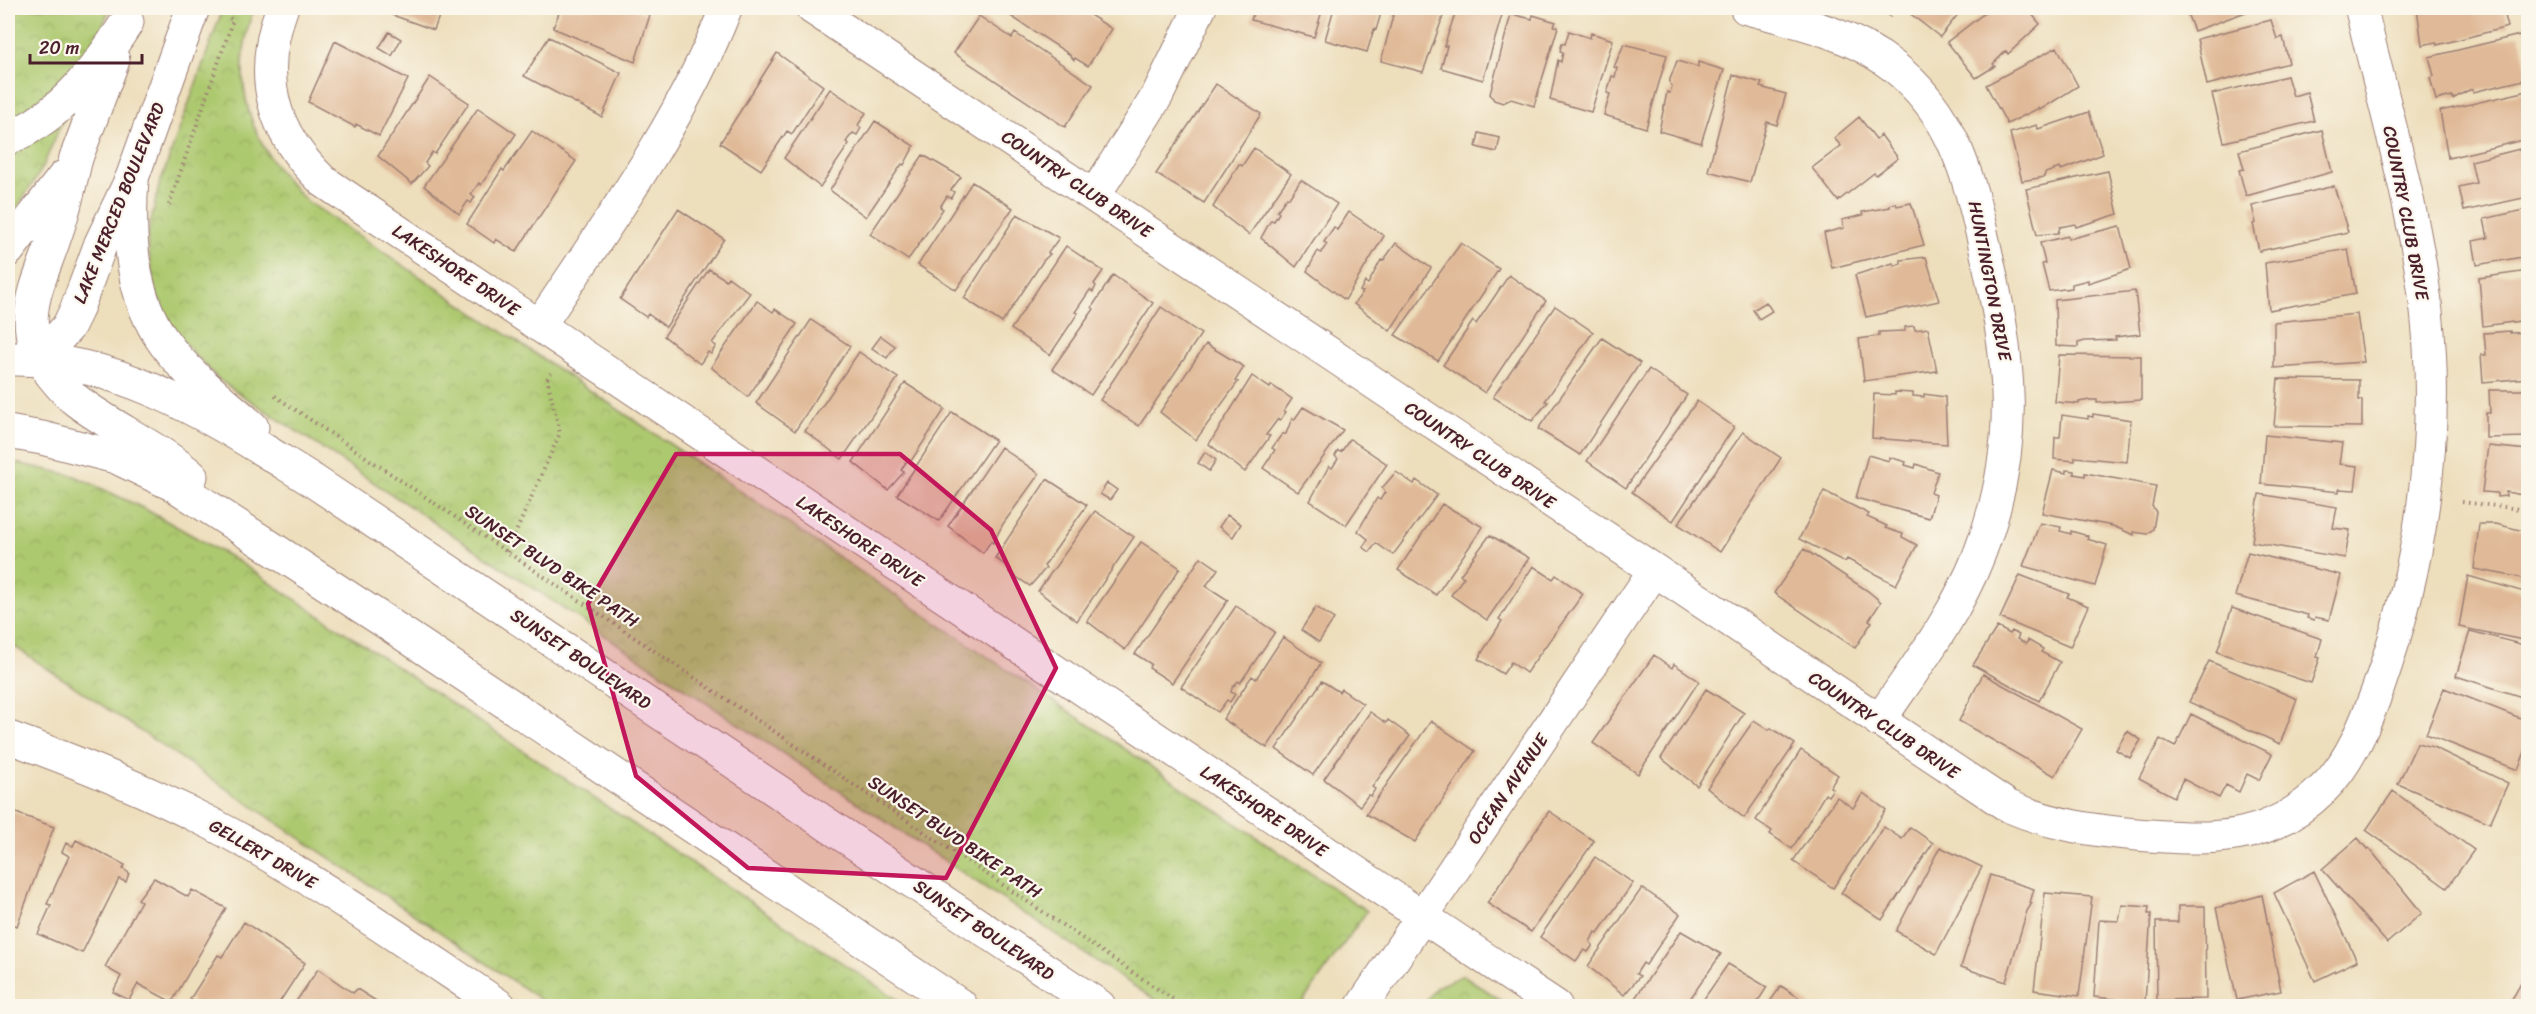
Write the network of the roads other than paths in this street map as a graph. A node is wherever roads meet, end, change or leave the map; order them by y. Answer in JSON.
{"nodes":[{"id":1,"x":282,"y":8,"type":"edge"},
{"id":2,"x":726,"y":8,"type":"edge"},
{"id":3,"x":812,"y":8,"type":"edge"},
{"id":4,"x":1200,"y":8,"type":"edge"},
{"id":5,"x":1746,"y":8,"type":"edge"},
{"id":6,"x":2361,"y":8,"type":"edge"},
{"id":7,"x":207,"y":11,"type":"edge"},
{"id":8,"x":130,"y":15,"type":"edge"},
{"id":9,"x":8,"y":138,"type":"edge"},
{"id":10,"x":76,"y":158,"type":"junction"},
{"id":11,"x":132,"y":178,"type":"junction"},
{"id":12,"x":1094,"y":196,"type":"junction"},
{"id":13,"x":8,"y":250,"type":"edge"},
{"id":14,"x":539,"y":326,"type":"junction"},
{"id":15,"x":40,"y":358,"type":"junction"},
{"id":16,"x":8,"y":359,"type":"edge"},
{"id":17,"x":8,"y":380,"type":"edge"},
{"id":18,"x":8,"y":432,"type":"edge"},
{"id":19,"x":312,"y":480,"type":"junction"},
{"id":20,"x":266,"y":544,"type":"junction"},
{"id":21,"x":1654,"y":571,"type":"junction"},
{"id":22,"x":1879,"y":721,"type":"junction"},
{"id":23,"x":8,"y":737,"type":"edge"},
{"id":24,"x":1422,"y":917,"type":"junction"},
{"id":25,"x":500,"y":1006,"type":"edge"},
{"id":26,"x":961,"y":1006,"type":"edge"},
{"id":27,"x":1099,"y":1006,"type":"edge"},
{"id":28,"x":1362,"y":1006,"type":"edge"},
{"id":29,"x":1556,"y":1006,"type":"edge"}],
"edges":[{"from":1,"to":14,"type":"street","name":"LAKESHORE DRIVE"},
{"from":2,"to":14,"type":"street"},
{"from":3,"to":12,"type":"street","name":"COUNTRY CLUB DRIVE"},
{"from":4,"to":12,"type":"street"},
{"from":5,"to":22,"type":"street","name":"HUNTINGTON DRIVE"},
{"from":6,"to":22,"type":"street","name":"COUNTRY CLUB DRIVE"},
{"from":7,"to":11,"type":"main road","name":"LAKE MERCED BOULEVARD"},
{"from":8,"to":9,"type":"main road"},
{"from":8,"to":10,"type":"main road"},
{"from":10,"to":13,"type":"main road"},
{"from":10,"to":15,"type":"main road"},
{"from":11,"to":15,"type":"main road","name":"LAKE MERCED BOULEVARD"},
{"from":11,"to":19,"type":"main road"},
{"from":12,"to":21,"type":"street","name":"COUNTRY CLUB DRIVE"},
{"from":14,"to":24,"type":"street","name":"LAKESHORE DRIVE"},
{"from":15,"to":16,"type":"main road"},
{"from":15,"to":17,"type":"main road","name":"LAKE MERCED BOULEVARD"},
{"from":15,"to":19,"type":"main road","name":"SUNSET BOULEVARD"},
{"from":15,"to":20,"type":"main road"},
{"from":18,"to":20,"type":"main road"},
{"from":19,"to":27,"type":"main road","name":"SUNSET BOULEVARD"},
{"from":20,"to":26,"type":"main road"},
{"from":21,"to":22,"type":"street","name":"COUNTRY CLUB DRIVE"},
{"from":21,"to":24,"type":"street","name":"OCEAN AVENUE"},
{"from":23,"to":25,"type":"street","name":"GELLERT DRIVE"},
{"from":24,"to":28,"type":"street","name":"OCEAN AVENUE"},
{"from":24,"to":29,"type":"street","name":"LAKESHORE DRIVE"}]}
